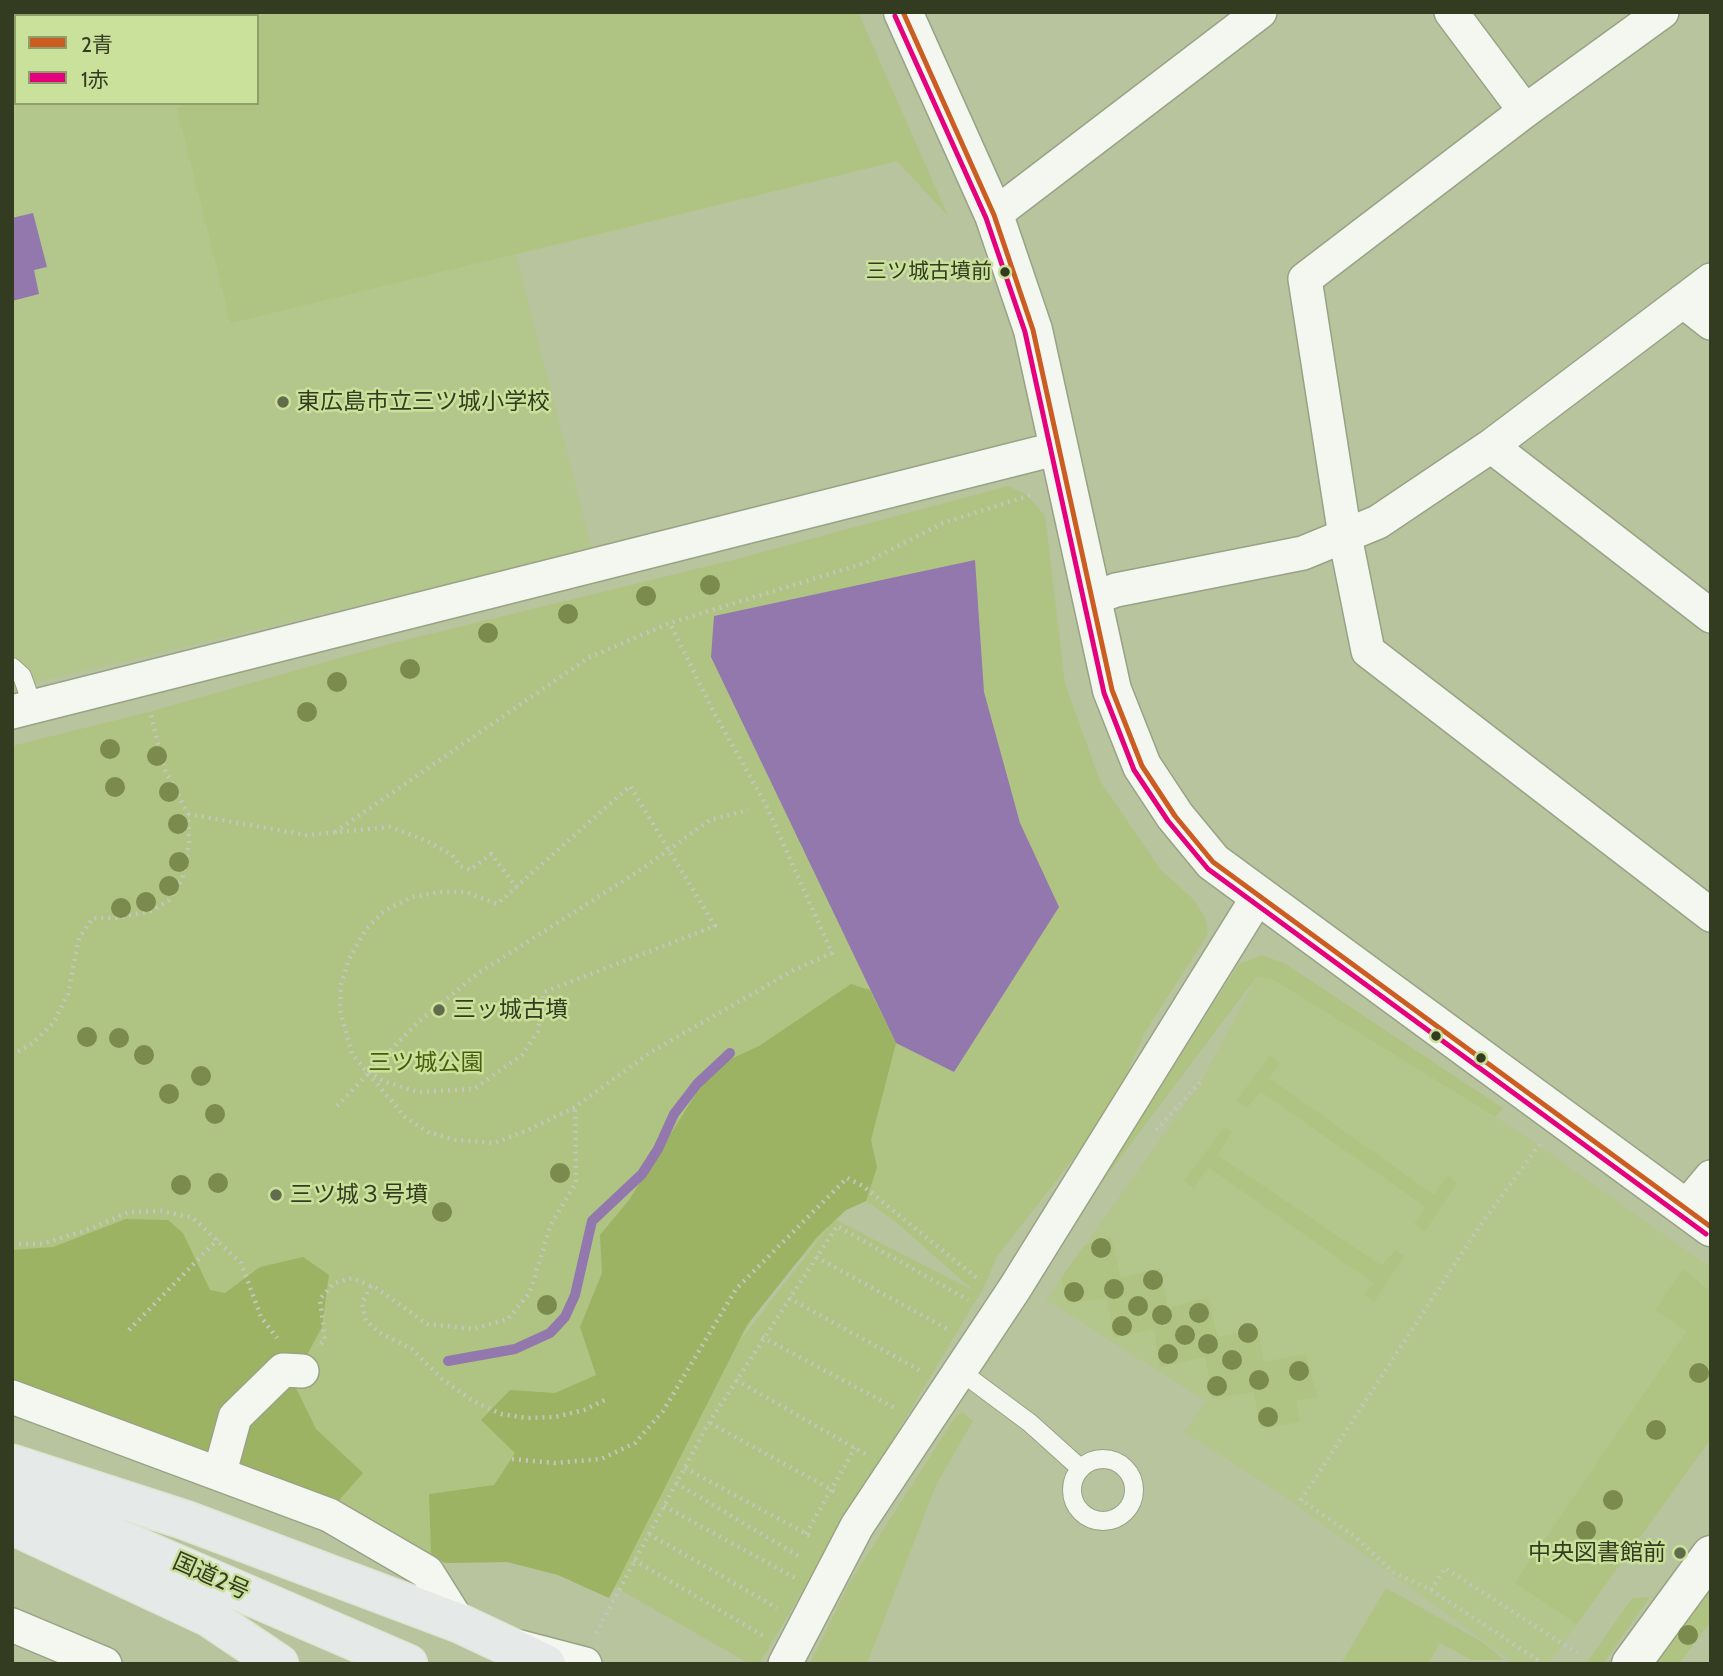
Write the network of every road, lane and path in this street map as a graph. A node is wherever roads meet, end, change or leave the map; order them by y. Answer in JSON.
{"nodes":[{"id":1,"x":902,"y":12,"type":"edge"},
{"id":2,"x":1260,"y":12,"type":"edge"},
{"id":3,"x":1451,"y":12,"type":"edge"},
{"id":4,"x":1662,"y":12,"type":"edge"},
{"id":5,"x":1525,"y":111,"type":"junction"},
{"id":6,"x":994,"y":215,"type":"junction"},
{"id":7,"x":1711,"y":280,"type":"edge"},
{"id":8,"x":1683,"y":301,"type":"junction"},
{"id":9,"x":1711,"y":323,"type":"edge"},
{"id":10,"x":1491,"y":446,"type":"junction"},
{"id":11,"x":1059,"y":449,"type":"junction"},
{"id":12,"x":1038,"y":493,"type":"dead end"},
{"id":13,"x":1345,"y":536,"type":"junction"},
{"id":14,"x":1091,"y":599,"type":"junction"},
{"id":15,"x":1711,"y":616,"type":"edge"},
{"id":16,"x":670,"y":623,"type":"junction"},
{"id":17,"x":12,"y":667,"type":"edge"},
{"id":18,"x":147,"y":700,"type":"dead end"},
{"id":19,"x":23,"y":709,"type":"edge"},
{"id":20,"x":748,"y":810,"type":"dead end"},
{"id":21,"x":188,"y":814,"type":"junction"},
{"id":22,"x":335,"y":832,"type":"junction"},
{"id":23,"x":669,"y":850,"type":"junction"},
{"id":24,"x":517,"y":888,"type":"junction"},
{"id":25,"x":1259,"y":895,"type":"junction"},
{"id":26,"x":1711,"y":915,"type":"edge"},
{"id":27,"x":12,"y":1055,"type":"edge"},
{"id":28,"x":369,"y":1071,"type":"junction"},
{"id":29,"x":337,"y":1106,"type":"dead end"},
{"id":30,"x":575,"y":1107,"type":"junction"},
{"id":31,"x":1546,"y":1136,"type":"dead end"},
{"id":32,"x":1711,"y":1177,"type":"edge"},
{"id":33,"x":1698,"y":1218,"type":"edge"},
{"id":34,"x":218,"y":1239,"type":"junction"},
{"id":35,"x":12,"y":1244,"type":"edge"},
{"id":36,"x":816,"y":1257,"type":"junction"},
{"id":37,"x":980,"y":1281,"type":"dead end"},
{"id":38,"x":371,"y":1286,"type":"junction"},
{"id":39,"x":789,"y":1298,"type":"junction"},
{"id":40,"x":962,"y":1310,"type":"dead end"},
{"id":41,"x":956,"y":1320,"type":"dead end"},
{"id":42,"x":129,"y":1330,"type":"dead end"},
{"id":43,"x":950,"y":1330,"type":"junction"},
{"id":44,"x":762,"y":1337,"type":"junction"},
{"id":45,"x":944,"y":1341,"type":"dead end"},
{"id":46,"x":945,"y":1367,"type":"junction"},
{"id":47,"x":302,"y":1371,"type":"junction"},
{"id":48,"x":925,"y":1373,"type":"junction"},
{"id":49,"x":736,"y":1380,"type":"junction"},
{"id":50,"x":919,"y":1383,"type":"dead end"},
{"id":51,"x":12,"y":1397,"type":"edge"},
{"id":52,"x":607,"y":1399,"type":"dead end"},
{"id":53,"x":901,"y":1412,"type":"dead end"},
{"id":54,"x":710,"y":1423,"type":"junction"},
{"id":55,"x":855,"y":1448,"type":"junction"},
{"id":56,"x":512,"y":1458,"type":"dead end"},
{"id":57,"x":874,"y":1458,"type":"dead end"},
{"id":58,"x":12,"y":1464,"type":"edge"},
{"id":59,"x":685,"y":1468,"type":"junction"},
{"id":60,"x":1080,"y":1468,"type":"dead end"},
{"id":61,"x":220,"y":1472,"type":"junction"},
{"id":62,"x":676,"y":1483,"type":"junction"},
{"id":63,"x":832,"y":1489,"type":"junction"},
{"id":64,"x":12,"y":1493,"type":"edge"},
{"id":65,"x":849,"y":1499,"type":"dead end"},
{"id":66,"x":664,"y":1506,"type":"junction"},
{"id":67,"x":12,"y":1525,"type":"edge"},
{"id":68,"x":649,"y":1534,"type":"junction"},
{"id":69,"x":806,"y":1534,"type":"junction"},
{"id":70,"x":824,"y":1544,"type":"dead end"},
{"id":71,"x":1711,"y":1555,"type":"edge"},
{"id":72,"x":635,"y":1560,"type":"junction"},
{"id":73,"x":812,"y":1563,"type":"dead end"},
{"id":74,"x":802,"y":1582,"type":"dead end"},
{"id":75,"x":1431,"y":1590,"type":"junction"},
{"id":76,"x":784,"y":1612,"type":"dead end"},
{"id":77,"x":458,"y":1623,"type":"junction"},
{"id":78,"x":12,"y":1625,"type":"edge"},
{"id":79,"x":777,"y":1651,"type":"edge"},
{"id":80,"x":1577,"y":1653,"type":"dead end"},
{"id":81,"x":571,"y":1663,"type":"edge"},
{"id":82,"x":105,"y":1664,"type":"edge"},
{"id":83,"x":279,"y":1664,"type":"edge"},
{"id":84,"x":408,"y":1664,"type":"edge"},
{"id":85,"x":1544,"y":1664,"type":"edge"},
{"id":86,"x":1631,"y":1664,"type":"edge"}],
"edges":[{"from":1,"to":6,"type":"street"},
{"from":2,"to":6,"type":"street"},
{"from":3,"to":5,"type":"street"},
{"from":4,"to":5,"type":"street"},
{"from":5,"to":13,"type":"street"},
{"from":6,"to":11,"type":"street"},
{"from":7,"to":8,"type":"street"},
{"from":8,"to":9,"type":"street"},
{"from":8,"to":10,"type":"street"},
{"from":10,"to":13,"type":"street"},
{"from":10,"to":15,"type":"street"},
{"from":11,"to":14,"type":"street"},
{"from":11,"to":19,"type":"street"},
{"from":12,"to":16,"type":"path"},
{"from":13,"to":14,"type":"street"},
{"from":13,"to":26,"type":"street"},
{"from":14,"to":25,"type":"street"},
{"from":16,"to":22,"type":"path"},
{"from":16,"to":30,"type":"path"},
{"from":17,"to":19,"type":"lane"},
{"from":18,"to":21,"type":"path"},
{"from":20,"to":23,"type":"path"},
{"from":21,"to":22,"type":"path"},
{"from":21,"to":27,"type":"path"},
{"from":22,"to":24,"type":"path"},
{"from":23,"to":24,"type":"path"},
{"from":23,"to":28,"type":"path"},
{"from":23,"to":28,"type":"path"},
{"from":24,"to":28,"type":"path"},
{"from":25,"to":33,"type":"street"},
{"from":25,"to":46,"type":"street"},
{"from":28,"to":29,"type":"path"},
{"from":28,"to":30,"type":"path"},
{"from":30,"to":38,"type":"path"},
{"from":31,"to":75,"type":"path"},
{"from":32,"to":33,"type":"street"},
{"from":34,"to":35,"type":"path"},
{"from":34,"to":42,"type":"path"},
{"from":34,"to":47,"type":"path"},
{"from":36,"to":39,"type":"path"},
{"from":36,"to":40,"type":"path"},
{"from":36,"to":43,"type":"path"},
{"from":37,"to":56,"type":"path"},
{"from":38,"to":47,"type":"path"},
{"from":38,"to":52,"type":"path"},
{"from":39,"to":44,"type":"path"},
{"from":39,"to":48,"type":"path"},
{"from":41,"to":43,"type":"path"},
{"from":43,"to":45,"type":"path"},
{"from":44,"to":49,"type":"path"},
{"from":44,"to":53,"type":"path"},
{"from":46,"to":48,"type":"path"},
{"from":46,"to":60,"type":"lane"},
{"from":46,"to":79,"type":"street"},
{"from":47,"to":61,"type":"street"},
{"from":48,"to":50,"type":"path"},
{"from":49,"to":54,"type":"path"},
{"from":49,"to":55,"type":"path"},
{"from":51,"to":61,"type":"street"},
{"from":54,"to":59,"type":"path"},
{"from":54,"to":63,"type":"path"},
{"from":55,"to":57,"type":"path"},
{"from":55,"to":63,"type":"path"},
{"from":58,"to":77,"type":"highway"},
{"from":59,"to":62,"type":"path"},
{"from":59,"to":69,"type":"path"},
{"from":61,"to":77,"type":"street"},
{"from":62,"to":66,"type":"path"},
{"from":62,"to":73,"type":"path"},
{"from":63,"to":65,"type":"path"},
{"from":63,"to":69,"type":"path"},
{"from":64,"to":84,"type":"highway","name":"国道2号"},
{"from":66,"to":68,"type":"path"},
{"from":66,"to":74,"type":"path"},
{"from":67,"to":83,"type":"highway"},
{"from":68,"to":72,"type":"path"},
{"from":68,"to":76,"type":"path"},
{"from":69,"to":70,"type":"path"},
{"from":71,"to":86,"type":"street"},
{"from":72,"to":79,"type":"path"},
{"from":72,"to":81,"type":"path"},
{"from":75,"to":80,"type":"path"},
{"from":75,"to":85,"type":"path"},
{"from":77,"to":81,"type":"highway"},
{"from":78,"to":82,"type":"street"}]}
